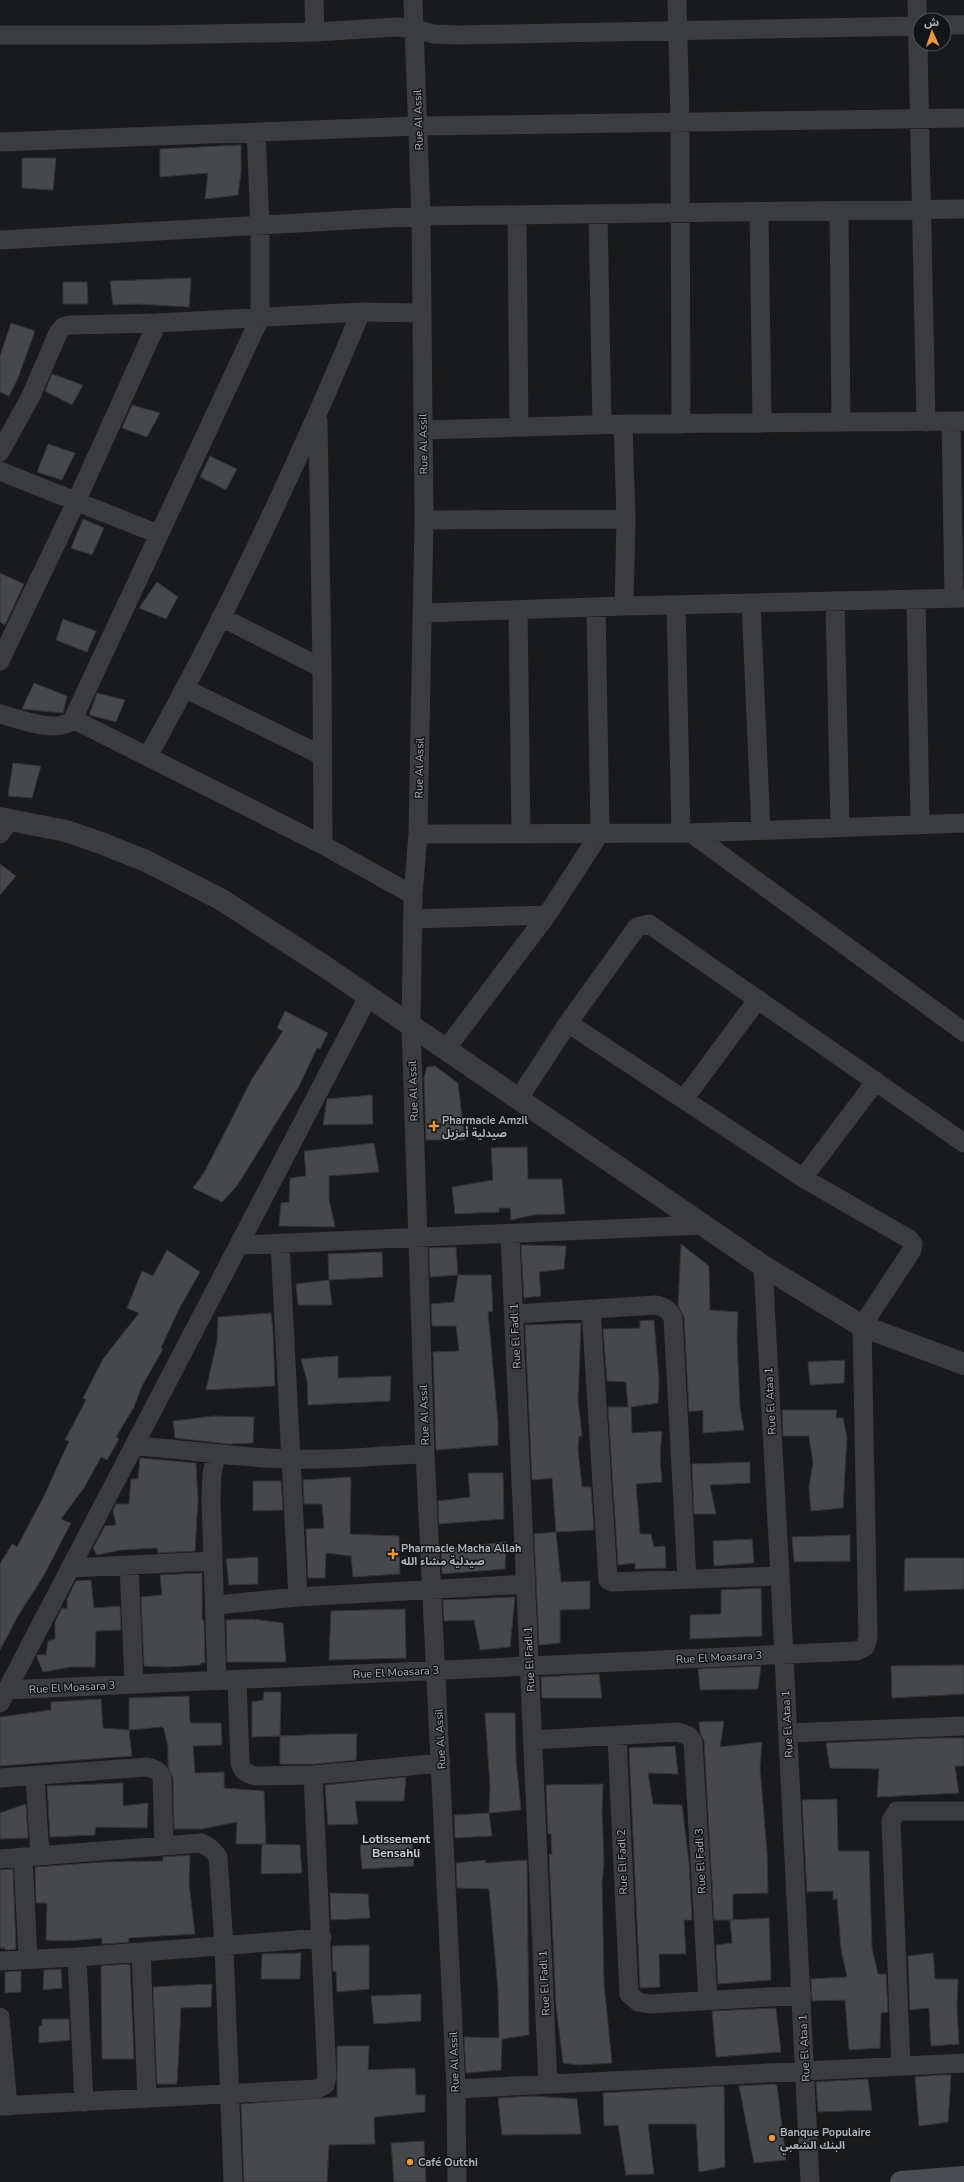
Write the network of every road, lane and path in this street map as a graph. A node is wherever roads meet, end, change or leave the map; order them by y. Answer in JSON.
{"nodes":[{"id":1,"x":314,"y":0,"type":"edge"},
{"id":2,"x":413,"y":0,"type":"edge"},
{"id":3,"x":677,"y":0,"type":"edge"},
{"id":4,"x":917,"y":0,"type":"edge"},
{"id":5,"x":918,"y":12,"type":"edge"},
{"id":6,"x":952,"y":25,"type":"edge"},
{"id":7,"x":964,"y":25,"type":"edge"},
{"id":8,"x":912,"y":26,"type":"edge"},
{"id":9,"x":414,"y":29,"type":"junction"},
{"id":10,"x":678,"y":31,"type":"junction"},
{"id":11,"x":315,"y":32,"type":"junction"},
{"id":12,"x":0,"y":36,"type":"edge"},
{"id":13,"x":919,"y":52,"type":"edge"},
{"id":14,"x":964,"y":118,"type":"edge"},
{"id":15,"x":919,"y":120,"type":"junction"},
{"id":16,"x":680,"y":121,"type":"junction"},
{"id":17,"x":418,"y":126,"type":"junction"},
{"id":18,"x":256,"y":132,"type":"junction"},
{"id":19,"x":0,"y":142,"type":"edge"},
{"id":20,"x":964,"y":209,"type":"edge"},
{"id":21,"x":921,"y":210,"type":"junction"},
{"id":22,"x":840,"y":211,"type":"junction"},
{"id":23,"x":759,"y":212,"type":"junction"},
{"id":24,"x":681,"y":213,"type":"junction"},
{"id":25,"x":598,"y":214,"type":"junction"},
{"id":26,"x":517,"y":215,"type":"junction"},
{"id":27,"x":421,"y":216,"type":"junction"},
{"id":28,"x":260,"y":225,"type":"junction"},
{"id":29,"x":0,"y":240,"type":"edge"},
{"id":30,"x":361,"y":312,"type":"junction"},
{"id":31,"x":421,"y":313,"type":"junction"},
{"id":32,"x":260,"y":318,"type":"junction"},
{"id":33,"x":157,"y":323,"type":"junction"},
{"id":34,"x":318,"y":415,"type":"junction"},
{"id":35,"x":957,"y":421,"type":"edge"},
{"id":36,"x":841,"y":422,"type":"junction"},
{"id":37,"x":926,"y":422,"type":"junction"},
{"id":38,"x":762,"y":423,"type":"junction"},
{"id":39,"x":623,"y":424,"type":"junction"},
{"id":40,"x":681,"y":424,"type":"junction"},
{"id":41,"x":602,"y":425,"type":"junction"},
{"id":42,"x":520,"y":427,"type":"junction"},
{"id":43,"x":424,"y":430,"type":"junction"},
{"id":44,"x":0,"y":452,"type":"edge"},
{"id":45,"x":0,"y":471,"type":"edge"},
{"id":46,"x":76,"y":502,"type":"junction"},
{"id":47,"x":958,"y":515,"type":"edge"},
{"id":48,"x":626,"y":519,"type":"junction"},
{"id":49,"x":424,"y":520,"type":"junction"},
{"id":50,"x":158,"y":534,"type":"junction"},
{"id":51,"x":959,"y":598,"type":"edge"},
{"id":52,"x":916,"y":599,"type":"junction"},
{"id":53,"x":836,"y":601,"type":"junction"},
{"id":54,"x":751,"y":603,"type":"junction"},
{"id":55,"x":676,"y":605,"type":"junction"},
{"id":56,"x":624,"y":606,"type":"junction"},
{"id":57,"x":596,"y":607,"type":"junction"},
{"id":58,"x":518,"y":610,"type":"junction"},
{"id":59,"x":423,"y":613,"type":"junction"},
{"id":60,"x":222,"y":617,"type":"junction"},
{"id":61,"x":6,"y":631,"type":"edge"},
{"id":62,"x":0,"y":661,"type":"edge"},
{"id":63,"x":322,"y":668,"type":"junction"},
{"id":64,"x":186,"y":689,"type":"junction"},
{"id":65,"x":0,"y":714,"type":"edge"},
{"id":66,"x":73,"y":719,"type":"junction"},
{"id":67,"x":321,"y":755,"type":"junction"},
{"id":68,"x":148,"y":756,"type":"junction"},
{"id":69,"x":964,"y":823,"type":"edge"},
{"id":70,"x":3,"y":824,"type":"edge"},
{"id":71,"x":920,"y":824,"type":"junction"},
{"id":72,"x":840,"y":827,"type":"junction"},
{"id":73,"x":762,"y":830,"type":"junction"},
{"id":74,"x":600,"y":833,"type":"junction"},
{"id":75,"x":686,"y":833,"type":"junction"},
{"id":76,"x":418,"y":834,"type":"junction"},
{"id":77,"x":521,"y":834,"type":"junction"},
{"id":78,"x":323,"y":845,"type":"junction"},
{"id":79,"x":413,"y":895,"type":"junction"},
{"id":80,"x":547,"y":915,"type":"junction"},
{"id":81,"x":413,"y":919,"type":"junction"},
{"id":82,"x":368,"y":997,"type":"junction"},
{"id":83,"x":758,"y":999,"type":"junction"},
{"id":84,"x":568,"y":1023,"type":"junction"},
{"id":85,"x":411,"y":1026,"type":"junction"},
{"id":86,"x":964,"y":1032,"type":"edge"},
{"id":87,"x":446,"y":1049,"type":"junction"},
{"id":88,"x":876,"y":1081,"type":"junction"},
{"id":89,"x":518,"y":1098,"type":"junction"},
{"id":90,"x":684,"y":1099,"type":"junction"},
{"id":91,"x":964,"y":1143,"type":"edge"},
{"id":92,"x":803,"y":1178,"type":"junction"},
{"id":93,"x":702,"y":1225,"type":"junction"},
{"id":94,"x":510,"y":1235,"type":"junction"},
{"id":95,"x":417,"y":1238,"type":"junction"},
{"id":96,"x":280,"y":1244,"type":"junction"},
{"id":97,"x":240,"y":1245,"type":"junction"},
{"id":98,"x":763,"y":1266,"type":"junction"},
{"id":99,"x":591,"y":1309,"type":"junction"},
{"id":100,"x":514,"y":1314,"type":"junction"},
{"id":101,"x":862,"y":1326,"type":"junction"},
{"id":102,"x":964,"y":1364,"type":"edge"},
{"id":103,"x":135,"y":1446,"type":"junction"},
{"id":104,"x":425,"y":1454,"type":"junction"},
{"id":105,"x":216,"y":1455,"type":"junction"},
{"id":106,"x":290,"y":1459,"type":"junction"},
{"id":107,"x":212,"y":1561,"type":"junction"},
{"id":108,"x":129,"y":1565,"type":"junction"},
{"id":109,"x":70,"y":1568,"type":"junction"},
{"id":110,"x":780,"y":1576,"type":"junction"},
{"id":111,"x":687,"y":1579,"type":"junction"},
{"id":112,"x":526,"y":1584,"type":"junction"},
{"id":113,"x":433,"y":1589,"type":"junction"},
{"id":114,"x":298,"y":1597,"type":"junction"},
{"id":115,"x":216,"y":1605,"type":"junction"},
{"id":116,"x":784,"y":1654,"type":"junction"},
{"id":117,"x":530,"y":1666,"type":"junction"},
{"id":118,"x":436,"y":1670,"type":"junction"},
{"id":119,"x":237,"y":1680,"type":"junction"},
{"id":120,"x":217,"y":1681,"type":"junction"},
{"id":121,"x":134,"y":1684,"type":"junction"},
{"id":122,"x":3,"y":1697,"type":"edge"},
{"id":123,"x":964,"y":1726,"type":"edge"},
{"id":124,"x":788,"y":1733,"type":"junction"},
{"id":125,"x":617,"y":1737,"type":"junction"},
{"id":126,"x":533,"y":1740,"type":"junction"},
{"id":127,"x":441,"y":1763,"type":"junction"},
{"id":128,"x":313,"y":1775,"type":"junction"},
{"id":129,"x":35,"y":1776,"type":"junction"},
{"id":130,"x":0,"y":1778,"type":"edge"},
{"id":131,"x":964,"y":1811,"type":"edge"},
{"id":132,"x":164,"y":1846,"type":"junction"},
{"id":133,"x":32,"y":1857,"type":"junction"},
{"id":134,"x":0,"y":1859,"type":"edge"},
{"id":135,"x":322,"y":1938,"type":"junction"},
{"id":136,"x":224,"y":1946,"type":"junction"},
{"id":137,"x":141,"y":1952,"type":"junction"},
{"id":138,"x":77,"y":1957,"type":"junction"},
{"id":139,"x":28,"y":1959,"type":"junction"},
{"id":140,"x":0,"y":1961,"type":"edge"},
{"id":141,"x":802,"y":1995,"type":"junction"},
{"id":142,"x":708,"y":2000,"type":"junction"},
{"id":143,"x":0,"y":2026,"type":"edge"},
{"id":144,"x":964,"y":2063,"type":"edge"},
{"id":145,"x":901,"y":2066,"type":"junction"},
{"id":146,"x":805,"y":2071,"type":"junction"},
{"id":147,"x":548,"y":2084,"type":"junction"},
{"id":148,"x":456,"y":2089,"type":"junction"},
{"id":149,"x":228,"y":2094,"type":"junction"},
{"id":150,"x":147,"y":2100,"type":"junction"},
{"id":151,"x":84,"y":2102,"type":"junction"},
{"id":152,"x":4,"y":2106,"type":"edge"},
{"id":153,"x":964,"y":2177,"type":"edge"},
{"id":154,"x":232,"y":2182,"type":"edge"},
{"id":155,"x":457,"y":2182,"type":"edge"},
{"id":156,"x":810,"y":2182,"type":"edge"},
{"id":157,"x":901,"y":2182,"type":"edge"}],
"edges":[{"from":1,"to":11,"type":"street"},
{"from":2,"to":9,"type":"street","name":"Rue Al Assil"},
{"from":3,"to":10,"type":"street"},
{"from":4,"to":5,"type":"street"},
{"from":6,"to":7,"type":"street"},
{"from":8,"to":10,"type":"street"},
{"from":9,"to":10,"type":"street"},
{"from":9,"to":11,"type":"street"},
{"from":9,"to":17,"type":"street","name":"Rue Al Assil"},
{"from":10,"to":16,"type":"street"},
{"from":11,"to":12,"type":"street"},
{"from":13,"to":15,"type":"street"},
{"from":14,"to":15,"type":"street"},
{"from":15,"to":16,"type":"street"},
{"from":15,"to":21,"type":"street"},
{"from":16,"to":17,"type":"street"},
{"from":16,"to":24,"type":"street"},
{"from":17,"to":18,"type":"street"},
{"from":17,"to":27,"type":"street","name":"Rue Al Assil"},
{"from":18,"to":19,"type":"street"},
{"from":18,"to":28,"type":"street"},
{"from":20,"to":21,"type":"street"},
{"from":21,"to":22,"type":"street"},
{"from":21,"to":37,"type":"street"},
{"from":22,"to":23,"type":"street"},
{"from":22,"to":36,"type":"street"},
{"from":23,"to":24,"type":"street"},
{"from":23,"to":38,"type":"street"},
{"from":24,"to":25,"type":"street"},
{"from":24,"to":40,"type":"street"},
{"from":25,"to":26,"type":"street"},
{"from":25,"to":41,"type":"street"},
{"from":26,"to":27,"type":"street"},
{"from":26,"to":42,"type":"street"},
{"from":27,"to":28,"type":"street"},
{"from":27,"to":31,"type":"street","name":"Rue Al Assil"},
{"from":28,"to":29,"type":"street"},
{"from":28,"to":32,"type":"street"},
{"from":30,"to":31,"type":"street"},
{"from":30,"to":32,"type":"street"},
{"from":30,"to":34,"type":"street"},
{"from":31,"to":43,"type":"street","name":"Rue Al Assil"},
{"from":32,"to":33,"type":"street"},
{"from":32,"to":50,"type":"street"},
{"from":33,"to":44,"type":"street"},
{"from":33,"to":46,"type":"street"},
{"from":34,"to":60,"type":"street"},
{"from":34,"to":63,"type":"street"},
{"from":35,"to":37,"type":"street"},
{"from":35,"to":47,"type":"street"},
{"from":36,"to":37,"type":"street"},
{"from":36,"to":38,"type":"street"},
{"from":38,"to":40,"type":"street"},
{"from":39,"to":40,"type":"street"},
{"from":39,"to":41,"type":"street"},
{"from":39,"to":48,"type":"street"},
{"from":41,"to":42,"type":"street"},
{"from":42,"to":43,"type":"street"},
{"from":43,"to":49,"type":"street","name":"Rue Al Assil"},
{"from":45,"to":46,"type":"street"},
{"from":46,"to":50,"type":"street"},
{"from":46,"to":61,"type":"street"},
{"from":47,"to":51,"type":"street"},
{"from":48,"to":49,"type":"street"},
{"from":48,"to":56,"type":"street"},
{"from":49,"to":59,"type":"street","name":"Rue Al Assil"},
{"from":50,"to":66,"type":"street"},
{"from":51,"to":52,"type":"street"},
{"from":52,"to":53,"type":"street"},
{"from":52,"to":71,"type":"street"},
{"from":53,"to":54,"type":"street"},
{"from":53,"to":72,"type":"street"},
{"from":54,"to":55,"type":"street"},
{"from":54,"to":73,"type":"street"},
{"from":55,"to":56,"type":"street"},
{"from":55,"to":75,"type":"street"},
{"from":56,"to":57,"type":"street"},
{"from":57,"to":58,"type":"street"},
{"from":57,"to":74,"type":"street"},
{"from":58,"to":59,"type":"street"},
{"from":58,"to":77,"type":"street"},
{"from":59,"to":76,"type":"street","name":"Rue Al Assil"},
{"from":60,"to":63,"type":"street"},
{"from":60,"to":64,"type":"street"},
{"from":61,"to":62,"type":"street"},
{"from":63,"to":67,"type":"street"},
{"from":64,"to":67,"type":"street"},
{"from":64,"to":68,"type":"street"},
{"from":65,"to":66,"type":"street"},
{"from":66,"to":68,"type":"street"},
{"from":67,"to":78,"type":"street"},
{"from":68,"to":78,"type":"street"},
{"from":69,"to":71,"type":"street"},
{"from":70,"to":82,"type":"street"},
{"from":71,"to":72,"type":"street"},
{"from":72,"to":73,"type":"street"},
{"from":73,"to":75,"type":"street"},
{"from":74,"to":75,"type":"street"},
{"from":74,"to":77,"type":"street"},
{"from":74,"to":80,"type":"street"},
{"from":75,"to":86,"type":"street"},
{"from":76,"to":77,"type":"street"},
{"from":76,"to":79,"type":"street","name":"Rue Al Assil"},
{"from":78,"to":79,"type":"street"},
{"from":79,"to":81,"type":"street","name":"Rue Al Assil"},
{"from":80,"to":81,"type":"street"},
{"from":80,"to":87,"type":"street"},
{"from":81,"to":85,"type":"street","name":"Rue Al Assil"},
{"from":82,"to":85,"type":"street"},
{"from":82,"to":97,"type":"street"},
{"from":83,"to":84,"type":"street"},
{"from":83,"to":88,"type":"street"},
{"from":83,"to":90,"type":"street"},
{"from":84,"to":89,"type":"street"},
{"from":84,"to":90,"type":"street"},
{"from":85,"to":87,"type":"street"},
{"from":85,"to":95,"type":"street","name":"Rue Al Assil"},
{"from":87,"to":89,"type":"street"},
{"from":88,"to":91,"type":"street"},
{"from":88,"to":92,"type":"street"},
{"from":89,"to":93,"type":"street"},
{"from":90,"to":92,"type":"street"},
{"from":92,"to":101,"type":"street"},
{"from":93,"to":94,"type":"street"},
{"from":93,"to":98,"type":"street"},
{"from":94,"to":95,"type":"street"},
{"from":94,"to":100,"type":"street","name":"Rue El Fadl 1"},
{"from":95,"to":96,"type":"street"},
{"from":95,"to":104,"type":"street","name":"Rue Al Assil"},
{"from":96,"to":97,"type":"street"},
{"from":96,"to":106,"type":"street"},
{"from":97,"to":103,"type":"street"},
{"from":98,"to":101,"type":"street"},
{"from":98,"to":110,"type":"street","name":"Rue El Ataa 1"},
{"from":99,"to":100,"type":"street"},
{"from":99,"to":111,"type":"street"},
{"from":99,"to":111,"type":"street"},
{"from":100,"to":112,"type":"street","name":"Rue El Fadl 1"},
{"from":101,"to":102,"type":"street"},
{"from":101,"to":116,"type":"street","name":"Rue El Moasara 3"},
{"from":103,"to":105,"type":"street"},
{"from":103,"to":109,"type":"street"},
{"from":104,"to":106,"type":"street"},
{"from":104,"to":113,"type":"street","name":"Rue Al Assil"},
{"from":105,"to":106,"type":"street"},
{"from":105,"to":107,"type":"street"},
{"from":106,"to":114,"type":"street"},
{"from":107,"to":108,"type":"street"},
{"from":107,"to":115,"type":"street"},
{"from":108,"to":109,"type":"street"},
{"from":108,"to":121,"type":"street"},
{"from":109,"to":122,"type":"street"},
{"from":110,"to":111,"type":"street"},
{"from":110,"to":116,"type":"street","name":"Rue El Ataa 1"},
{"from":112,"to":113,"type":"street"},
{"from":112,"to":117,"type":"street","name":"Rue El Fadl 1"},
{"from":113,"to":114,"type":"street"},
{"from":113,"to":118,"type":"street","name":"Rue Al Assil"},
{"from":114,"to":115,"type":"street"},
{"from":115,"to":120,"type":"street"},
{"from":116,"to":117,"type":"street","name":"Rue El Moasara 3"},
{"from":116,"to":124,"type":"street","name":"Rue El Ataa 1"},
{"from":117,"to":118,"type":"street","name":"Rue El Moasara 3"},
{"from":117,"to":126,"type":"street","name":"Rue El Fadl 1"},
{"from":118,"to":119,"type":"street","name":"Rue El Moasara 3"},
{"from":118,"to":127,"type":"street","name":"Rue Al Assil"},
{"from":119,"to":120,"type":"street","name":"Rue El Moasara 3"},
{"from":119,"to":128,"type":"street"},
{"from":120,"to":121,"type":"street","name":"Rue El Moasara 3"},
{"from":121,"to":122,"type":"street","name":"Rue El Moasara 3"},
{"from":123,"to":124,"type":"street"},
{"from":124,"to":141,"type":"street","name":"Rue El Ataa 1"},
{"from":125,"to":126,"type":"street"},
{"from":125,"to":142,"type":"street","name":"Rue El Fadl 3"},
{"from":125,"to":142,"type":"street","name":"Rue El Fadl 2"},
{"from":126,"to":147,"type":"street","name":"Rue El Fadl 1"},
{"from":127,"to":128,"type":"street"},
{"from":127,"to":148,"type":"street","name":"Rue Al Assil"},
{"from":128,"to":135,"type":"street"},
{"from":129,"to":130,"type":"street"},
{"from":129,"to":132,"type":"street"},
{"from":129,"to":133,"type":"street"},
{"from":131,"to":145,"type":"street"},
{"from":132,"to":133,"type":"street"},
{"from":132,"to":136,"type":"street"},
{"from":133,"to":134,"type":"street"},
{"from":133,"to":139,"type":"street"},
{"from":135,"to":136,"type":"street"},
{"from":135,"to":149,"type":"street"},
{"from":136,"to":137,"type":"street"},
{"from":136,"to":149,"type":"street"},
{"from":137,"to":138,"type":"street"},
{"from":137,"to":150,"type":"street"},
{"from":138,"to":139,"type":"street"},
{"from":138,"to":151,"type":"street"},
{"from":139,"to":140,"type":"street"},
{"from":141,"to":142,"type":"street"},
{"from":141,"to":146,"type":"street","name":"Rue El Ataa 1"},
{"from":143,"to":152,"type":"street"},
{"from":144,"to":145,"type":"street"},
{"from":145,"to":146,"type":"street"},
{"from":146,"to":147,"type":"street"},
{"from":146,"to":156,"type":"street","name":"Rue El Ataa 1"},
{"from":147,"to":148,"type":"street"},
{"from":148,"to":155,"type":"street","name":"Rue Al Assil"},
{"from":149,"to":150,"type":"street"},
{"from":149,"to":154,"type":"street"},
{"from":150,"to":151,"type":"street"},
{"from":151,"to":152,"type":"street"},
{"from":153,"to":157,"type":"main road"}]}
